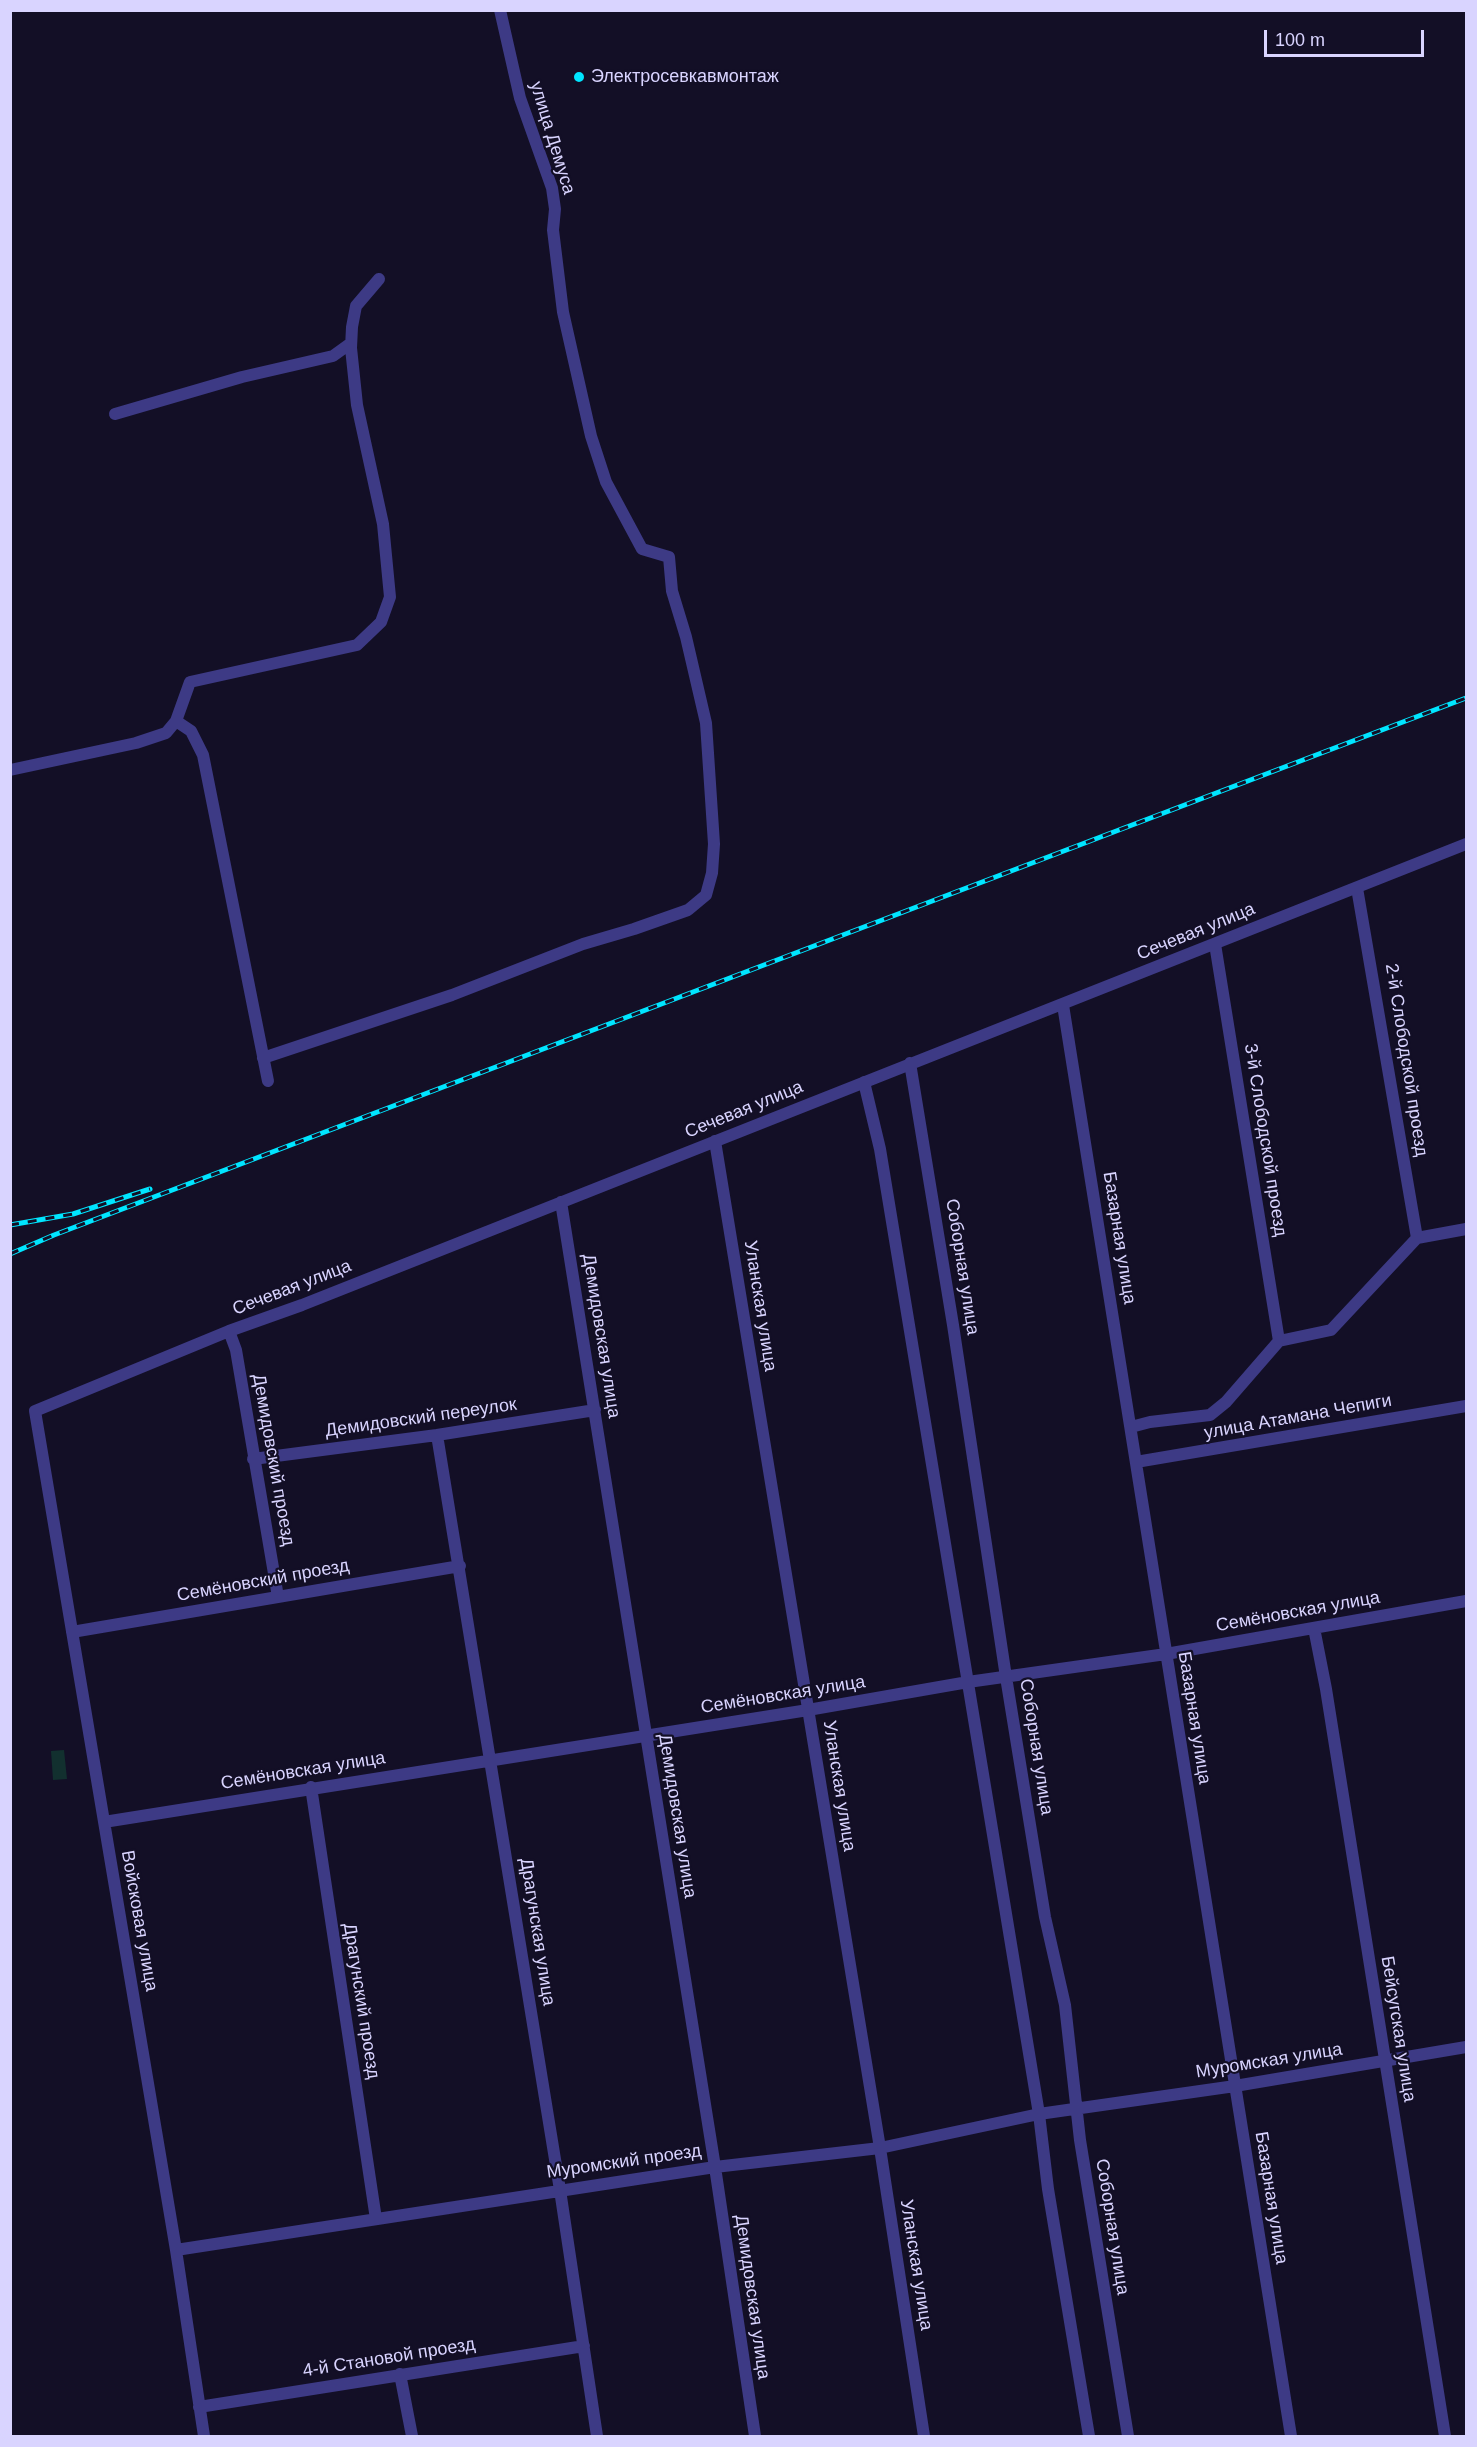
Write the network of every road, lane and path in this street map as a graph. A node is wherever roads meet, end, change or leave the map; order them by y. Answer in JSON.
{"nodes":[{"id":1,"x":500,"y":10,"type":"edge"},
{"id":2,"x":379,"y":279,"type":"dead end"},
{"id":3,"x":351,"y":343,"type":"junction"},
{"id":4,"x":115,"y":414,"type":"dead end"},
{"id":5,"x":176,"y":721,"type":"junction"},
{"id":6,"x":10,"y":770,"type":"edge"},
{"id":7,"x":1467,"y":844,"type":"edge"},
{"id":8,"x":1357,"y":888,"type":"junction"},
{"id":9,"x":1215,"y":944,"type":"junction"},
{"id":10,"x":1063,"y":1005,"type":"junction"},
{"id":11,"x":263,"y":1058,"type":"junction"},
{"id":12,"x":910,"y":1063,"type":"junction"},
{"id":13,"x":268,"y":1081,"type":"dead end"},
{"id":14,"x":864,"y":1082,"type":"junction"},
{"id":15,"x":715,"y":1141,"type":"junction"},
{"id":16,"x":561,"y":1202,"type":"junction"},
{"id":17,"x":1467,"y":1229,"type":"edge"},
{"id":18,"x":1417,"y":1238,"type":"junction"},
{"id":19,"x":229,"y":1331,"type":"junction"},
{"id":20,"x":1279,"y":1341,"type":"junction"},
{"id":21,"x":1467,"y":1406,"type":"edge"},
{"id":22,"x":595,"y":1410,"type":"junction"},
{"id":23,"x":35,"y":1412,"type":"joint"},
{"id":24,"x":1131,"y":1427,"type":"junction"},
{"id":25,"x":437,"y":1435,"type":"junction"},
{"id":26,"x":253,"y":1459,"type":"junction"},
{"id":27,"x":1136,"y":1462,"type":"junction"},
{"id":28,"x":460,"y":1566,"type":"junction"},
{"id":29,"x":278,"y":1597,"type":"junction"},
{"id":30,"x":1467,"y":1601,"type":"edge"},
{"id":31,"x":1314,"y":1628,"type":"junction"},
{"id":32,"x":72,"y":1632,"type":"junction"},
{"id":33,"x":1166,"y":1654,"type":"junction"},
{"id":34,"x":1006,"y":1677,"type":"junction"},
{"id":35,"x":968,"y":1682,"type":"junction"},
{"id":36,"x":808,"y":1710,"type":"junction"},
{"id":37,"x":646,"y":1734,"type":"junction"},
{"id":38,"x":490,"y":1759,"type":"junction"},
{"id":39,"x":311,"y":1787,"type":"junction"},
{"id":40,"x":104,"y":1822,"type":"junction"},
{"id":41,"x":1467,"y":2047,"type":"edge"},
{"id":42,"x":1384,"y":2061,"type":"junction"},
{"id":43,"x":1235,"y":2086,"type":"junction"},
{"id":44,"x":1076,"y":2109,"type":"junction"},
{"id":45,"x":1039,"y":2114,"type":"junction"},
{"id":46,"x":880,"y":2148,"type":"junction"},
{"id":47,"x":715,"y":2167,"type":"junction"},
{"id":48,"x":560,"y":2190,"type":"junction"},
{"id":49,"x":376,"y":2219,"type":"junction"},
{"id":50,"x":176,"y":2250,"type":"junction"},
{"id":51,"x":584,"y":2346,"type":"junction"},
{"id":52,"x":400,"y":2374,"type":"junction"},
{"id":53,"x":200,"y":2407,"type":"junction"},
{"id":54,"x":204,"y":2436,"type":"edge"},
{"id":55,"x":412,"y":2436,"type":"edge"},
{"id":56,"x":597,"y":2436,"type":"edge"},
{"id":57,"x":755,"y":2436,"type":"edge"},
{"id":58,"x":924,"y":2436,"type":"edge"},
{"id":59,"x":1089,"y":2436,"type":"edge"},
{"id":60,"x":1128,"y":2436,"type":"edge"},
{"id":61,"x":1291,"y":2436,"type":"edge"},
{"id":62,"x":1445,"y":2436,"type":"edge"}],
"edges":[{"from":1,"to":11,"type":"street","name":"улица Демуса"},
{"from":2,"to":3,"type":"street"},
{"from":3,"to":4,"type":"street"},
{"from":3,"to":5,"type":"street"},
{"from":5,"to":6,"type":"street"},
{"from":5,"to":11,"type":"street"},
{"from":7,"to":8,"type":"street","name":"Сечевая улица"},
{"from":8,"to":9,"type":"street","name":"Сечевая улица"},
{"from":8,"to":18,"type":"street","name":"2-й Слободской проезд"},
{"from":9,"to":10,"type":"street","name":"Сечевая улица"},
{"from":9,"to":20,"type":"street","name":"3-й Слободской проезд"},
{"from":10,"to":12,"type":"street","name":"Сечевая улица"},
{"from":10,"to":24,"type":"street","name":"Базарная улица"},
{"from":11,"to":13,"type":"street"},
{"from":12,"to":14,"type":"street","name":"Сечевая улица"},
{"from":12,"to":34,"type":"street","name":"Соборная улица"},
{"from":14,"to":15,"type":"street","name":"Сечевая улица"},
{"from":14,"to":35,"type":"street"},
{"from":15,"to":16,"type":"street","name":"Сечевая улица"},
{"from":15,"to":36,"type":"street","name":"Уланская улица"},
{"from":16,"to":19,"type":"street","name":"Сечевая улица"},
{"from":16,"to":22,"type":"street","name":"Демидовская улица"},
{"from":17,"to":18,"type":"street"},
{"from":18,"to":20,"type":"street"},
{"from":19,"to":23,"type":"street","name":"Сечевая улица"},
{"from":19,"to":26,"type":"street","name":"Демидовский проезд"},
{"from":20,"to":24,"type":"street"},
{"from":21,"to":27,"type":"street","name":"улица Атамана Чепиги"},
{"from":22,"to":25,"type":"street","name":"Демидовский переулок"},
{"from":22,"to":37,"type":"street","name":"Демидовская улица"},
{"from":23,"to":32,"type":"street","name":"Войсковая улица"},
{"from":24,"to":27,"type":"street","name":"Базарная улица"},
{"from":25,"to":26,"type":"street","name":"Демидовский переулок"},
{"from":25,"to":28,"type":"street","name":"Драгунская улица"},
{"from":26,"to":29,"type":"street","name":"Демидовский проезд"},
{"from":27,"to":33,"type":"street","name":"Базарная улица"},
{"from":28,"to":29,"type":"street","name":"Семёновский проезд"},
{"from":28,"to":38,"type":"street","name":"Драгунская улица"},
{"from":29,"to":32,"type":"street","name":"Семёновский проезд"},
{"from":30,"to":31,"type":"street","name":"Семёновская улица"},
{"from":31,"to":33,"type":"street","name":"Семёновская улица"},
{"from":31,"to":42,"type":"street","name":"Бейсугская улица"},
{"from":32,"to":40,"type":"street","name":"Войсковая улица"},
{"from":33,"to":34,"type":"street","name":"Семёновская улица"},
{"from":33,"to":43,"type":"street","name":"Базарная улица"},
{"from":34,"to":35,"type":"street","name":"Семёновская улица"},
{"from":34,"to":44,"type":"street","name":"Соборная улица"},
{"from":35,"to":36,"type":"street","name":"Семёновская улица"},
{"from":35,"to":45,"type":"street"},
{"from":36,"to":37,"type":"street","name":"Семёновская улица"},
{"from":36,"to":46,"type":"street","name":"Уланская улица"},
{"from":37,"to":38,"type":"street","name":"Семёновская улица"},
{"from":37,"to":47,"type":"street","name":"Демидовская улица"},
{"from":38,"to":39,"type":"street","name":"Семёновская улица"},
{"from":38,"to":48,"type":"street","name":"Драгунская улица"},
{"from":39,"to":40,"type":"street","name":"Семёновская улица"},
{"from":39,"to":49,"type":"street","name":"Драгунский проезд"},
{"from":40,"to":50,"type":"street","name":"Войсковая улица"},
{"from":41,"to":42,"type":"street","name":"Муромская улица"},
{"from":42,"to":43,"type":"street","name":"Муромская улица"},
{"from":42,"to":62,"type":"street","name":"Бейсугская улица"},
{"from":43,"to":44,"type":"street","name":"Муромская улица"},
{"from":43,"to":61,"type":"street","name":"Базарная улица"},
{"from":44,"to":45,"type":"street","name":"Муромский проезд"},
{"from":44,"to":60,"type":"street","name":"Соборная улица"},
{"from":45,"to":46,"type":"street","name":"Муромский проезд"},
{"from":45,"to":59,"type":"street"},
{"from":46,"to":47,"type":"street","name":"Муромский проезд"},
{"from":46,"to":58,"type":"street","name":"Уланская улица"},
{"from":47,"to":48,"type":"street","name":"Муромский проезд"},
{"from":47,"to":57,"type":"street","name":"Демидовская улица"},
{"from":48,"to":49,"type":"street","name":"Муромский проезд"},
{"from":48,"to":51,"type":"street","name":"Драгунская улица"},
{"from":49,"to":50,"type":"street","name":"Муромский проезд"},
{"from":50,"to":53,"type":"street","name":"Войсковая улица"},
{"from":51,"to":52,"type":"street","name":"4-й Становой проезд"},
{"from":51,"to":56,"type":"street","name":"Драгунская улица"},
{"from":52,"to":53,"type":"street","name":"4-й Становой проезд"},
{"from":52,"to":55,"type":"street"},
{"from":53,"to":54,"type":"street","name":"Войсковая улица"}]}
